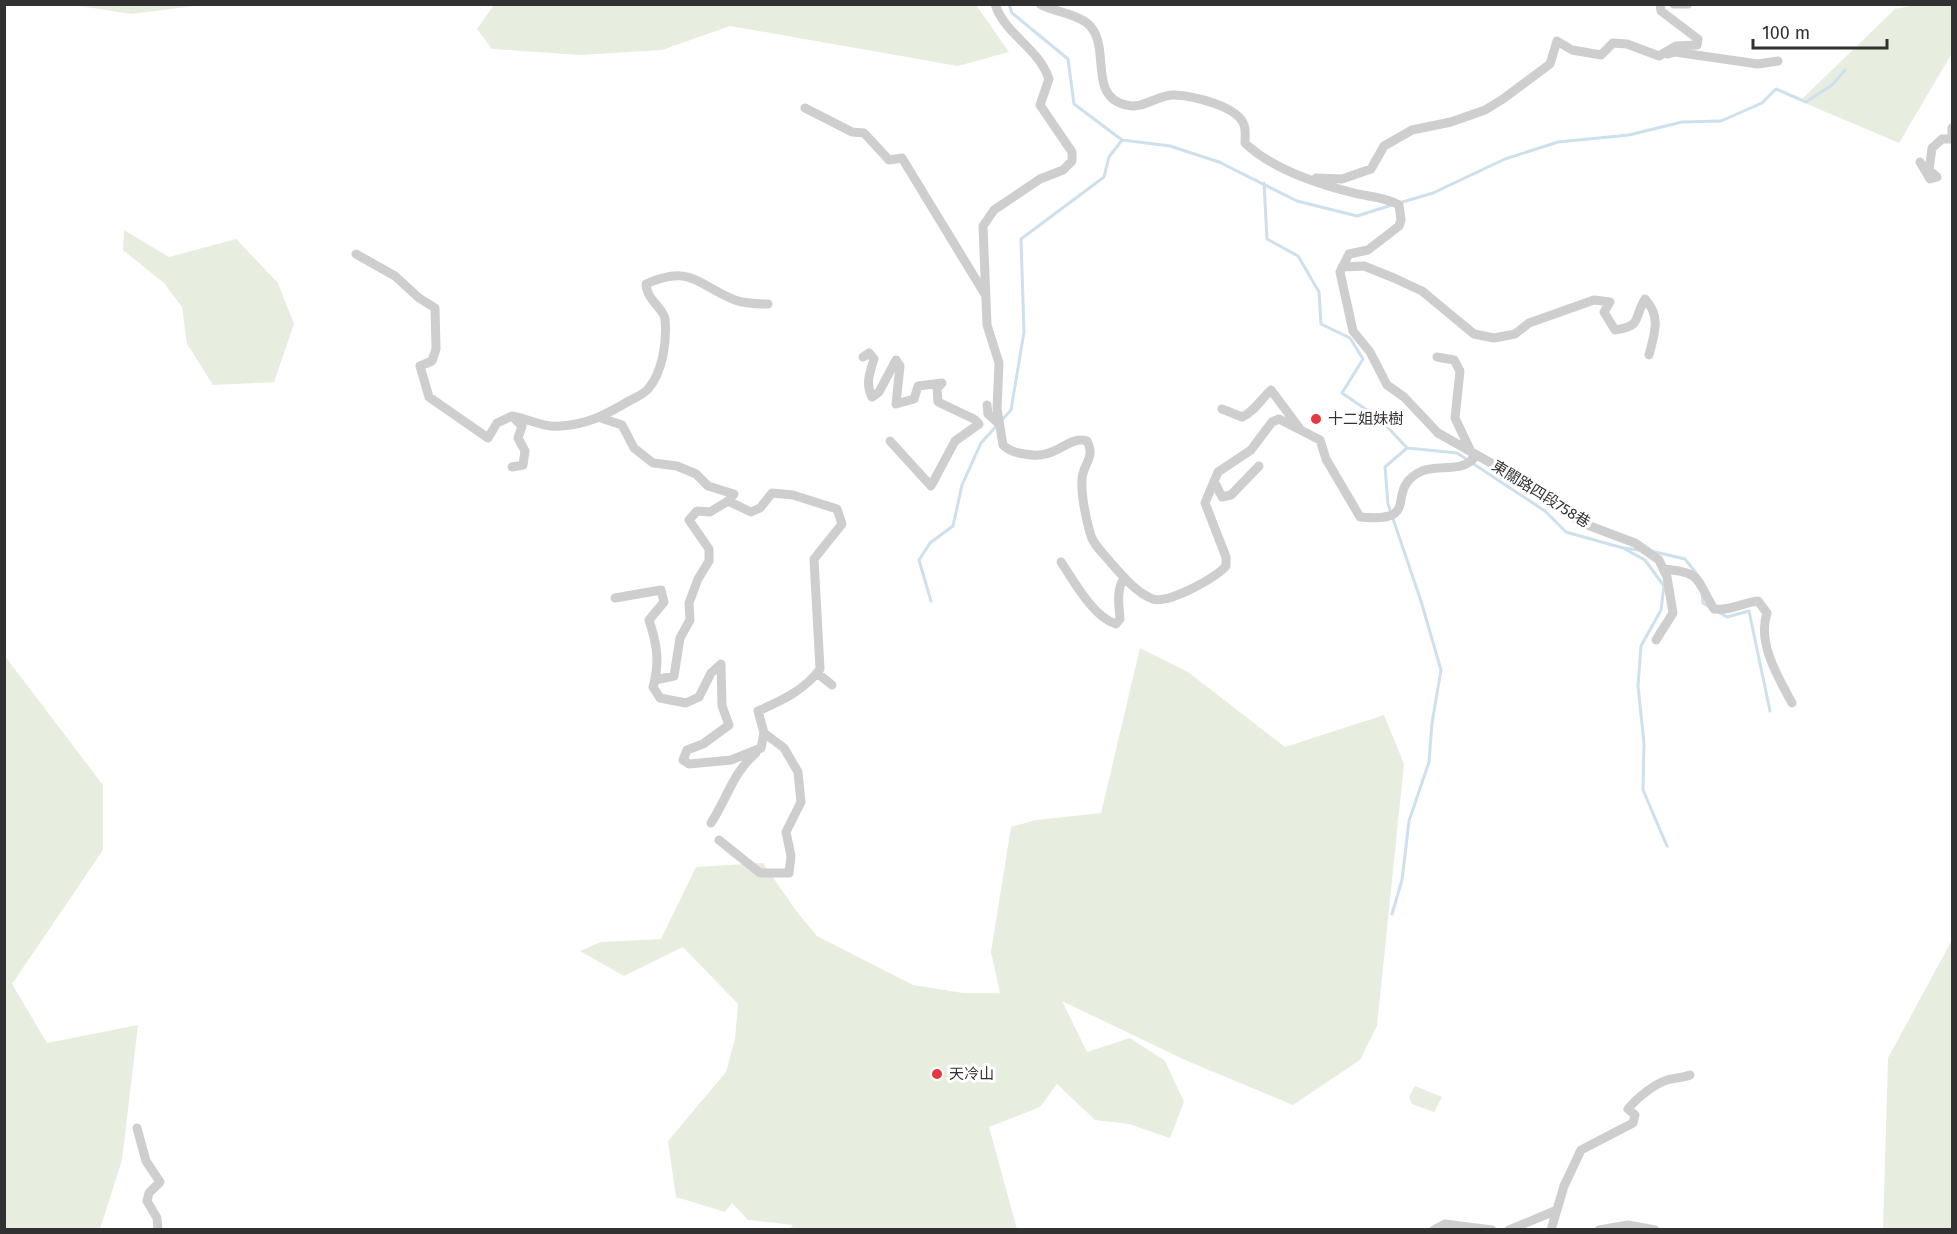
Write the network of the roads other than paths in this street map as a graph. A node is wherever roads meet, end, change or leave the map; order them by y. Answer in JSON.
{"nodes":[{"id":1,"x":995,"y":4,"type":"edge"},
{"id":2,"x":1040,"y":4,"type":"edge"},
{"id":3,"x":1660,"y":4,"type":"edge"},
{"id":4,"x":1674,"y":4,"type":"edge"},
{"id":5,"x":1688,"y":4,"type":"edge"},
{"id":6,"x":1659,"y":56,"type":"junction"},
{"id":7,"x":1778,"y":61,"type":"dead end"},
{"id":8,"x":805,"y":108,"type":"dead end"},
{"id":9,"x":1953,"y":128,"type":"edge"},
{"id":10,"x":1920,"y":162,"type":"dead end"},
{"id":11,"x":1310,"y":178,"type":"junction"},
{"id":12,"x":356,"y":254,"type":"dead end"},
{"id":13,"x":1342,"y":267,"type":"junction"},
{"id":14,"x":987,"y":298,"type":"junction"},
{"id":15,"x":768,"y":304,"type":"dead end"},
{"id":16,"x":1649,"y":355,"type":"dead end"},
{"id":17,"x":863,"y":357,"type":"dead end"},
{"id":18,"x":1437,"y":357,"type":"dead end"},
{"id":19,"x":987,"y":405,"type":"dead end"},
{"id":20,"x":1222,"y":409,"type":"dead end"},
{"id":21,"x":512,"y":416,"type":"junction"},
{"id":22,"x":601,"y":418,"type":"junction"},
{"id":23,"x":979,"y":424,"type":"junction"},
{"id":24,"x":999,"y":424,"type":"junction"},
{"id":25,"x":1301,"y":430,"type":"junction"},
{"id":26,"x":890,"y":441,"type":"dead end"},
{"id":27,"x":1472,"y":452,"type":"junction"},
{"id":28,"x":1259,"y":466,"type":"dead end"},
{"id":29,"x":512,"y":467,"type":"dead end"},
{"id":30,"x":1214,"y":481,"type":"junction"},
{"id":31,"x":728,"y":501,"type":"junction"},
{"id":32,"x":1061,"y":562,"type":"dead end"},
{"id":33,"x":1663,"y":568,"type":"junction"},
{"id":34,"x":1125,"y":578,"type":"junction"},
{"id":35,"x":615,"y":598,"type":"dead end"},
{"id":36,"x":1656,"y":640,"type":"dead end"},
{"id":37,"x":817,"y":673,"type":"junction"},
{"id":38,"x":655,"y":680,"type":"junction"},
{"id":39,"x":831,"y":685,"type":"dead end"},
{"id":40,"x":1792,"y":703,"type":"dead end"},
{"id":41,"x":765,"y":733,"type":"junction"},
{"id":42,"x":761,"y":748,"type":"junction"},
{"id":43,"x":711,"y":823,"type":"dead end"},
{"id":44,"x":719,"y":840,"type":"dead end"},
{"id":45,"x":1690,"y":1075,"type":"dead end"},
{"id":46,"x":137,"y":1128,"type":"dead end"},
{"id":47,"x":1557,"y":1210,"type":"junction"},
{"id":48,"x":158,"y":1230,"type":"edge"},
{"id":49,"x":1434,"y":1230,"type":"edge"},
{"id":50,"x":1492,"y":1230,"type":"edge"},
{"id":51,"x":1509,"y":1230,"type":"edge"},
{"id":52,"x":1551,"y":1230,"type":"edge"},
{"id":53,"x":1599,"y":1230,"type":"edge"},
{"id":54,"x":1655,"y":1230,"type":"edge"}],
"edges":[{"from":1,"to":14,"type":"street"},
{"from":2,"to":11,"type":"street"},
{"from":3,"to":6,"type":"street"},
{"from":4,"to":5,"type":"street"},
{"from":6,"to":7,"type":"street"},
{"from":6,"to":11,"type":"street"},
{"from":8,"to":14,"type":"street"},
{"from":9,"to":10,"type":"street"},
{"from":11,"to":13,"type":"street"},
{"from":12,"to":21,"type":"street"},
{"from":13,"to":16,"type":"street"},
{"from":13,"to":27,"type":"street","name":"東關路四段758巷"},
{"from":14,"to":24,"type":"street"},
{"from":15,"to":22,"type":"street"},
{"from":17,"to":23,"type":"street"},
{"from":18,"to":27,"type":"street"},
{"from":19,"to":24,"type":"street"},
{"from":20,"to":25,"type":"street"},
{"from":21,"to":22,"type":"street"},
{"from":21,"to":29,"type":"street"},
{"from":22,"to":31,"type":"street"},
{"from":23,"to":24,"type":"street"},
{"from":23,"to":26,"type":"street"},
{"from":24,"to":34,"type":"street"},
{"from":25,"to":27,"type":"street","name":"東關路四段758巷"},
{"from":25,"to":30,"type":"street","name":"東關路四段758巷"},
{"from":27,"to":33,"type":"street","name":"東關路四段758巷"},
{"from":28,"to":30,"type":"street"},
{"from":30,"to":34,"type":"street"},
{"from":31,"to":37,"type":"street"},
{"from":31,"to":38,"type":"street"},
{"from":32,"to":34,"type":"street"},
{"from":33,"to":36,"type":"street"},
{"from":33,"to":40,"type":"street"},
{"from":35,"to":38,"type":"street"},
{"from":37,"to":39,"type":"street"},
{"from":37,"to":41,"type":"street"},
{"from":38,"to":42,"type":"street"},
{"from":41,"to":42,"type":"street"},
{"from":41,"to":44,"type":"street"},
{"from":42,"to":43,"type":"street"},
{"from":45,"to":47,"type":"street"},
{"from":46,"to":48,"type":"street"},
{"from":47,"to":51,"type":"street"},
{"from":47,"to":52,"type":"street"},
{"from":49,"to":50,"type":"street"},
{"from":53,"to":54,"type":"street"}]}
